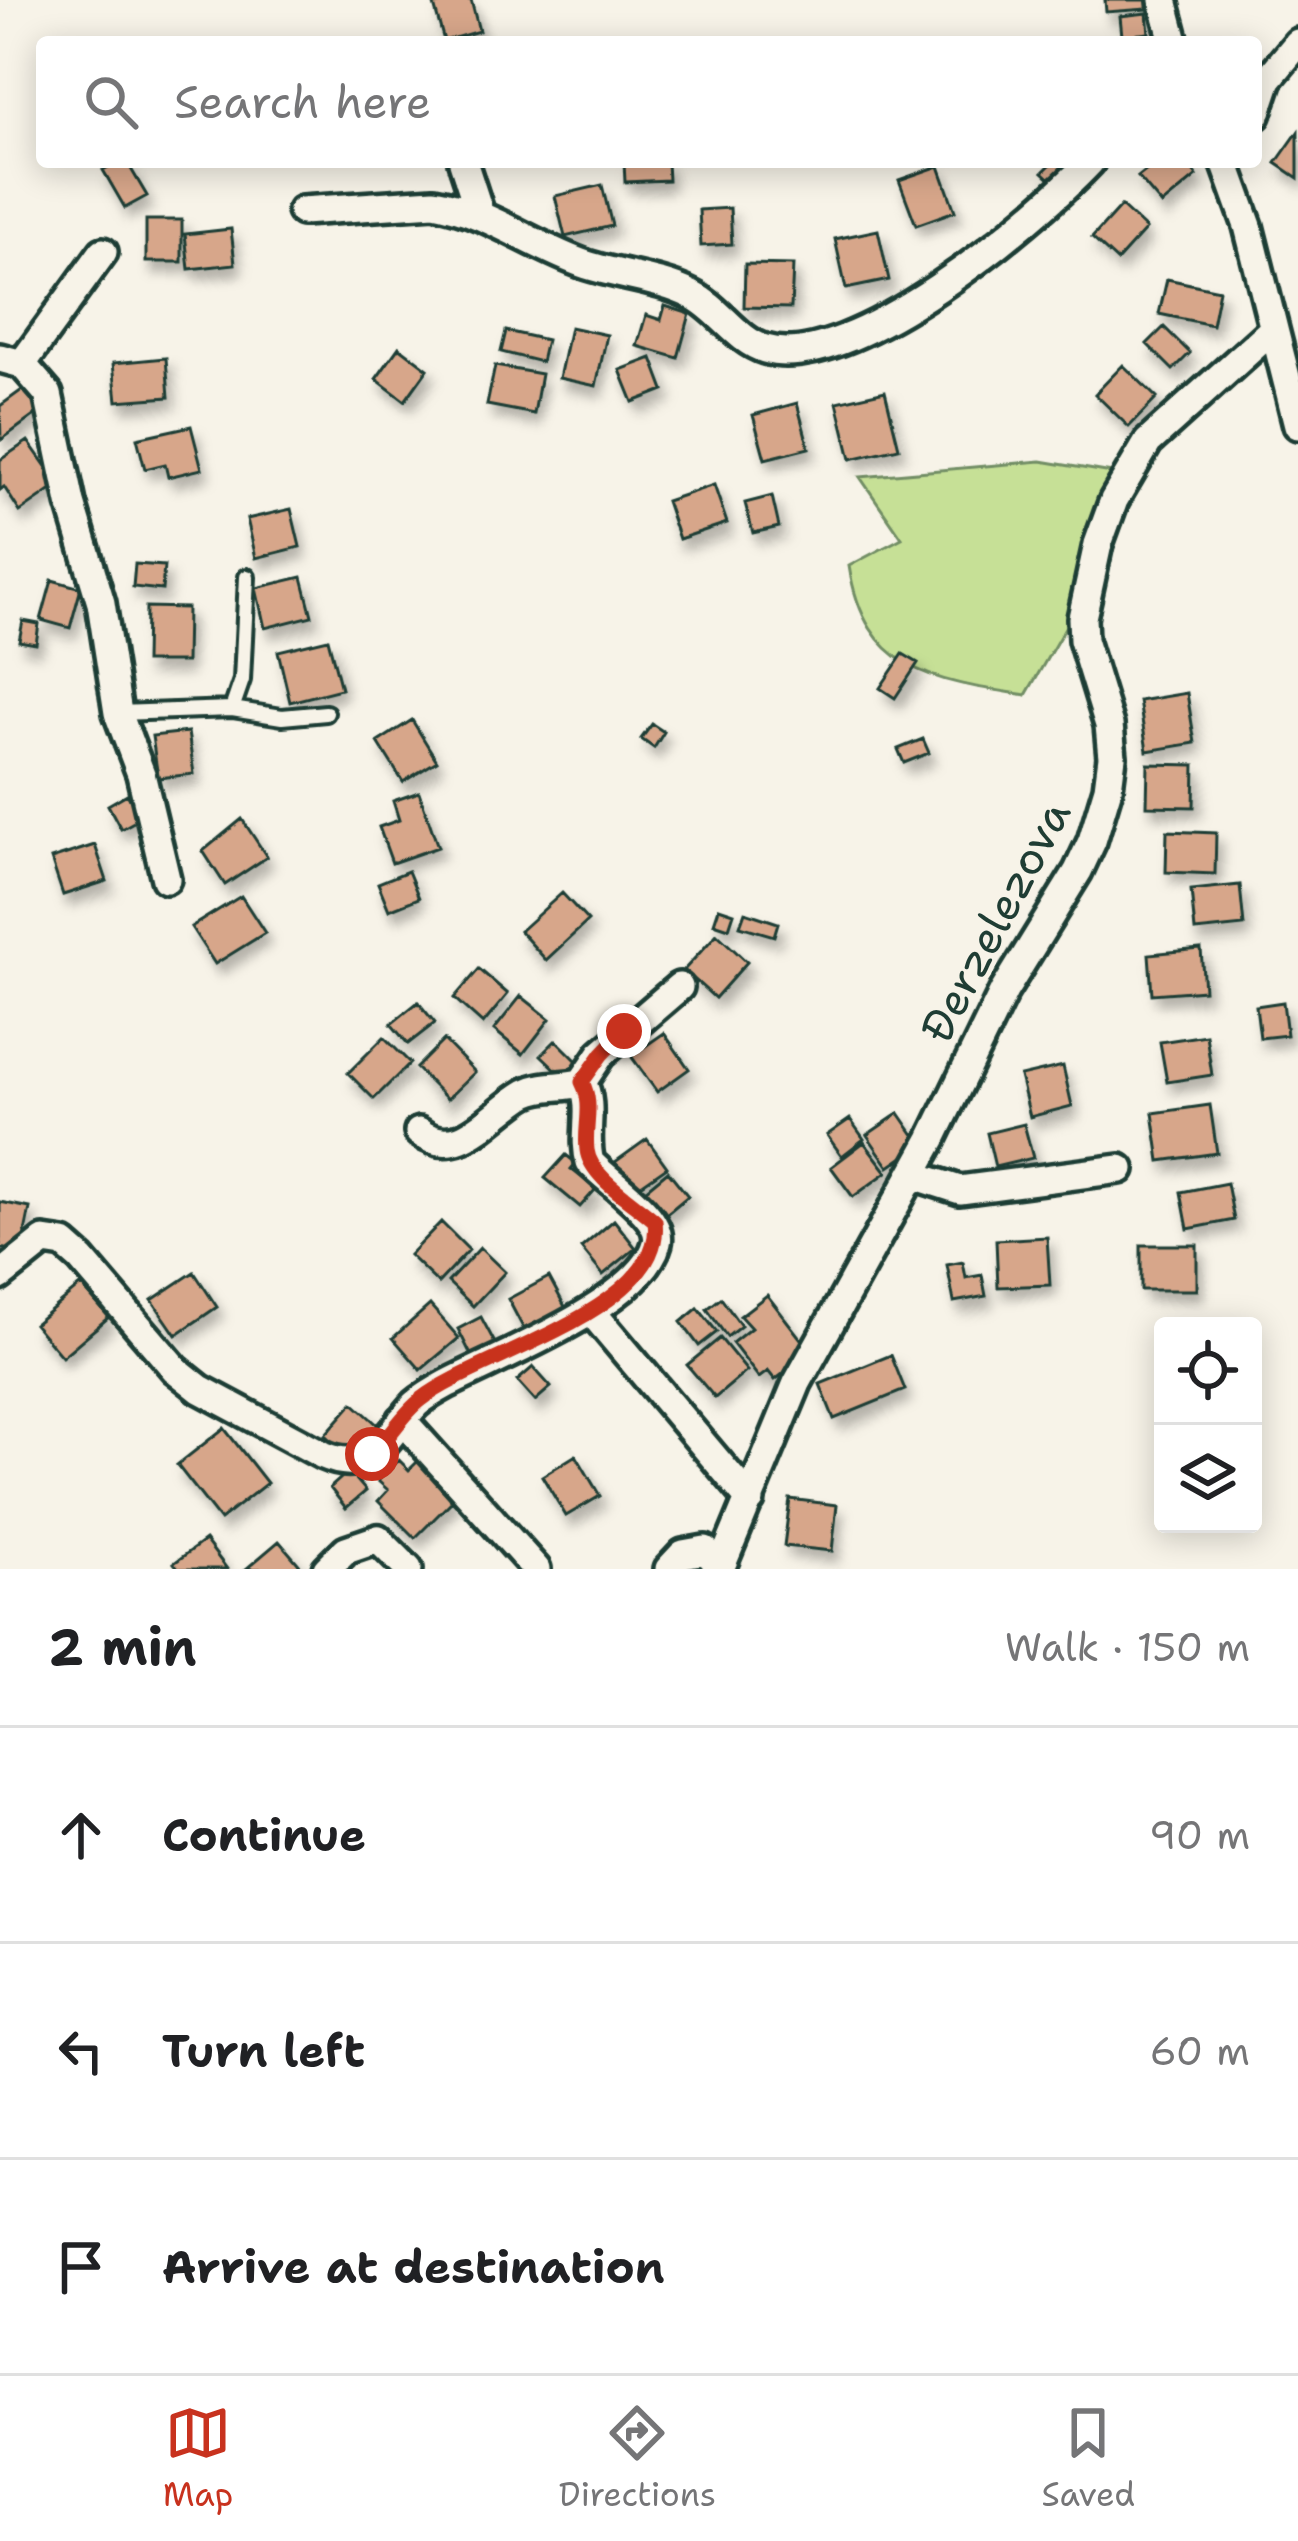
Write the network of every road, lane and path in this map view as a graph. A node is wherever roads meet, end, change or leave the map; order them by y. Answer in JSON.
{"nodes":[{"id":1,"x":1163,"y":0,"type":"edge"},
{"id":2,"x":1172,"y":36,"type":"edge"},
{"id":3,"x":1298,"y":43,"type":"edge"},
{"id":4,"x":1262,"y":97,"type":"edge"},
{"id":5,"x":466,"y":168,"type":"edge"},
{"id":6,"x":1083,"y":168,"type":"edge"},
{"id":7,"x":1228,"y":168,"type":"edge"},
{"id":8,"x":302,"y":211,"type":"dead end"},
{"id":9,"x":480,"y":214,"type":"junction"},
{"id":10,"x":103,"y":252,"type":"dead end"},
{"id":11,"x":1273,"y":329,"type":"junction"},
{"id":12,"x":11,"y":361,"type":"edge"},
{"id":13,"x":1298,"y":425,"type":"edge"},
{"id":14,"x":247,"y":577,"type":"dead end"},
{"id":15,"x":232,"y":709,"type":"junction"},
{"id":16,"x":118,"y":712,"type":"junction"},
{"id":17,"x":326,"y":713,"type":"dead end"},
{"id":18,"x":166,"y":879,"type":"dead end"},
{"id":19,"x":679,"y":987,"type":"dead end"},
{"id":20,"x":582,"y":1082,"type":"junction"},
{"id":21,"x":419,"y":1132,"type":"dead end"},
{"id":22,"x":1120,"y":1169,"type":"dead end"},
{"id":23,"x":913,"y":1175,"type":"junction"},
{"id":24,"x":0,"y":1276,"type":"edge"},
{"id":25,"x":591,"y":1311,"type":"junction"},
{"id":26,"x":402,"y":1420,"type":"junction"},
{"id":27,"x":750,"y":1500,"type":"junction"},
{"id":28,"x":719,"y":1567,"type":"edge"},
{"id":29,"x":327,"y":1569,"type":"edge"},
{"id":30,"x":407,"y":1569,"type":"edge"},
{"id":31,"x":536,"y":1569,"type":"edge"},
{"id":32,"x":669,"y":1569,"type":"edge"}],
"edges":[{"from":1,"to":2,"type":"street"},
{"from":3,"to":4,"type":"street"},
{"from":5,"to":9,"type":"street"},
{"from":6,"to":9,"type":"street"},
{"from":7,"to":11,"type":"street"},
{"from":8,"to":9,"type":"street"},
{"from":10,"to":12,"type":"street"},
{"from":11,"to":13,"type":"street"},
{"from":11,"to":23,"type":"street","name":"Đerzelezova"},
{"from":12,"to":16,"type":"street"},
{"from":14,"to":15,"type":"lane"},
{"from":15,"to":16,"type":"lane"},
{"from":15,"to":17,"type":"lane"},
{"from":16,"to":18,"type":"street"},
{"from":19,"to":20,"type":"street"},
{"from":20,"to":21,"type":"street"},
{"from":20,"to":25,"type":"street"},
{"from":22,"to":23,"type":"street"},
{"from":23,"to":27,"type":"street","name":"Đerzelezova"},
{"from":24,"to":26,"type":"street"},
{"from":25,"to":26,"type":"street"},
{"from":25,"to":27,"type":"street"},
{"from":26,"to":31,"type":"street"},
{"from":27,"to":28,"type":"street","name":"Đerzelezova"},
{"from":28,"to":32,"type":"street"},
{"from":29,"to":30,"type":"street"}]}
